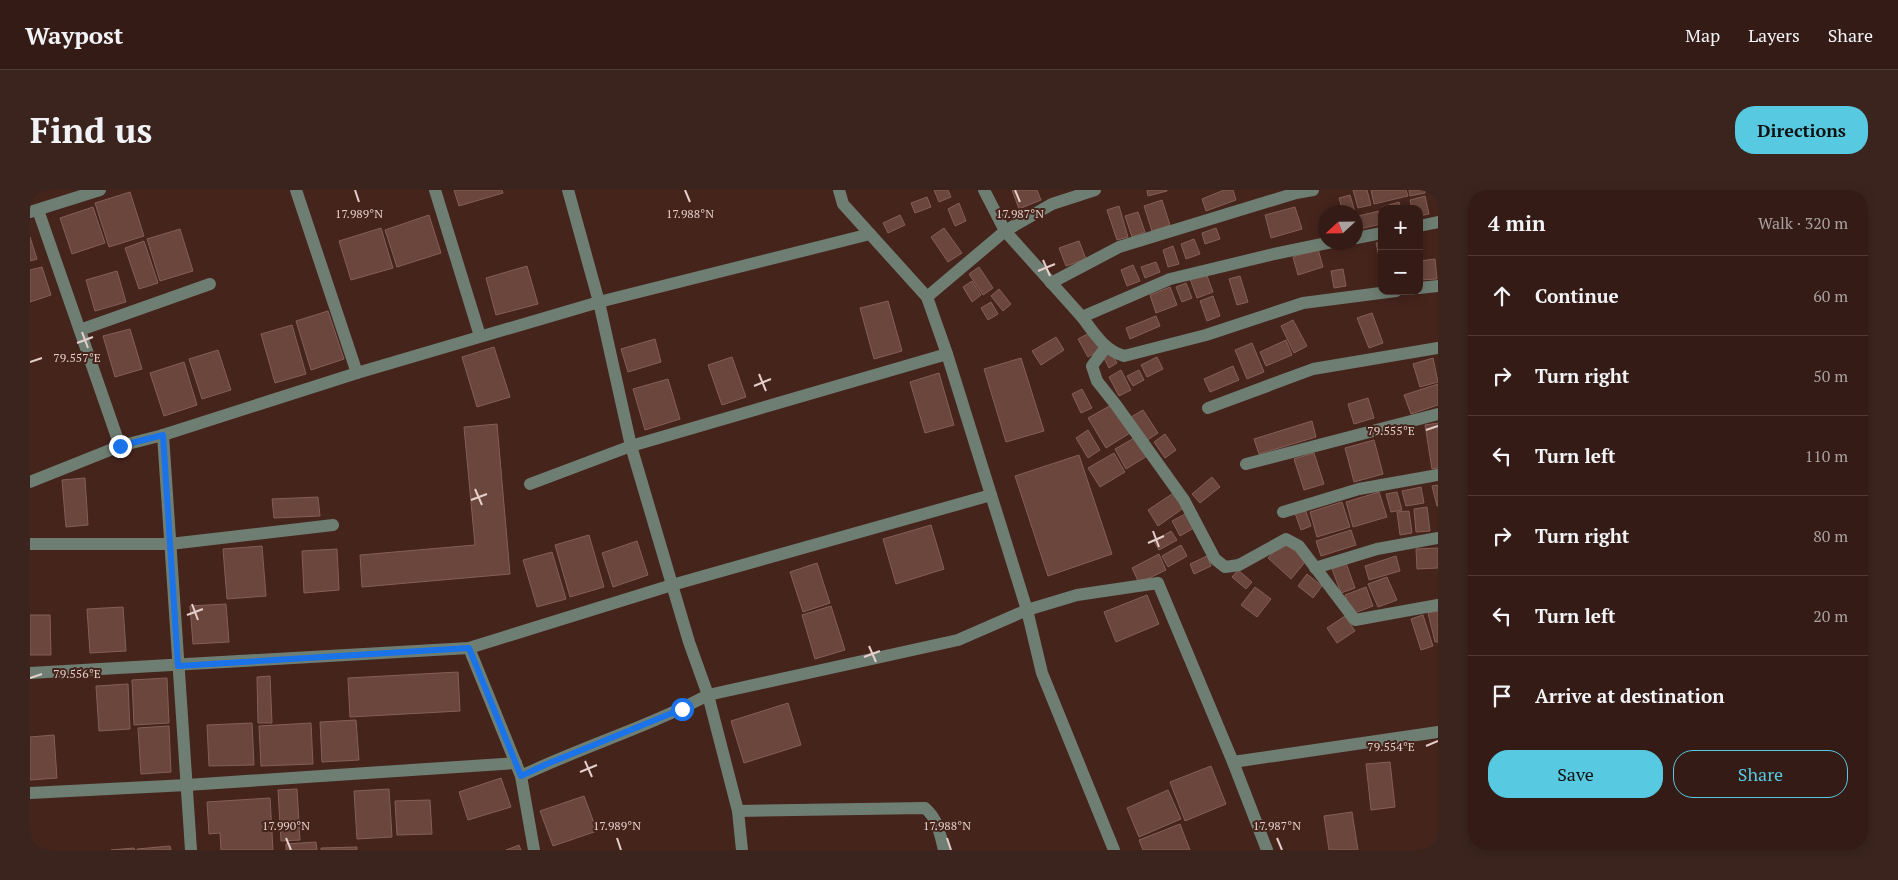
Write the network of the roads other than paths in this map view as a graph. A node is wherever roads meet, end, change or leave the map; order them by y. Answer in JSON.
{"nodes":[{"id":1,"x":100,"y":190,"type":"edge"},
{"id":2,"x":296,"y":190,"type":"edge"},
{"id":3,"x":435,"y":190,"type":"edge"},
{"id":4,"x":568,"y":190,"type":"edge"},
{"id":5,"x":839,"y":190,"type":"edge"},
{"id":6,"x":984,"y":190,"type":"edge"},
{"id":7,"x":1095,"y":190,"type":"edge"},
{"id":8,"x":1313,"y":190,"type":"edge"},
{"id":9,"x":34,"y":211,"type":"edge"},
{"id":10,"x":1438,"y":222,"type":"edge"},
{"id":11,"x":1423,"y":225,"type":"edge"},
{"id":12,"x":1005,"y":231,"type":"junction"},
{"id":13,"x":870,"y":234,"type":"junction"},
{"id":14,"x":1378,"y":234,"type":"edge"},
{"id":15,"x":1363,"y":237,"type":"edge"},
{"id":16,"x":1318,"y":245,"type":"edge"},
{"id":17,"x":1051,"y":282,"type":"junction"},
{"id":18,"x":210,"y":284,"type":"dead end"},
{"id":19,"x":1438,"y":286,"type":"edge"},
{"id":20,"x":1423,"y":288,"type":"edge"},
{"id":21,"x":1378,"y":293,"type":"edge"},
{"id":22,"x":927,"y":297,"type":"junction"},
{"id":23,"x":599,"y":302,"type":"junction"},
{"id":24,"x":1082,"y":317,"type":"junction"},
{"id":25,"x":80,"y":330,"type":"junction"},
{"id":26,"x":480,"y":336,"type":"junction"},
{"id":27,"x":1106,"y":347,"type":"junction"},
{"id":28,"x":1438,"y":348,"type":"edge"},
{"id":29,"x":947,"y":354,"type":"junction"},
{"id":30,"x":357,"y":373,"type":"junction"},
{"id":31,"x":1208,"y":408,"type":"dead end"},
{"id":32,"x":1438,"y":414,"type":"edge"},
{"id":33,"x":163,"y":435,"type":"junction"},
{"id":34,"x":120,"y":446,"type":"junction"},
{"id":35,"x":631,"y":446,"type":"junction"},
{"id":36,"x":1246,"y":464,"type":"dead end"},
{"id":37,"x":1438,"y":476,"type":"edge"},
{"id":38,"x":30,"y":482,"type":"edge"},
{"id":39,"x":530,"y":484,"type":"dead end"},
{"id":40,"x":992,"y":495,"type":"junction"},
{"id":41,"x":1283,"y":512,"type":"dead end"},
{"id":42,"x":333,"y":525,"type":"dead end"},
{"id":43,"x":1438,"y":538,"type":"edge"},
{"id":44,"x":30,"y":544,"type":"edge"},
{"id":45,"x":170,"y":544,"type":"junction"},
{"id":46,"x":1315,"y":568,"type":"junction"},
{"id":47,"x":672,"y":584,"type":"junction"},
{"id":48,"x":1438,"y":605,"type":"edge"},
{"id":49,"x":1027,"y":610,"type":"junction"},
{"id":50,"x":469,"y":648,"type":"junction"},
{"id":51,"x":178,"y":666,"type":"junction"},
{"id":52,"x":30,"y":673,"type":"edge"},
{"id":53,"x":708,"y":695,"type":"junction"},
{"id":54,"x":1438,"y":732,"type":"edge"},
{"id":55,"x":1233,"y":762,"type":"junction"},
{"id":56,"x":516,"y":763,"type":"junction"},
{"id":57,"x":521,"y":776,"type":"junction"},
{"id":58,"x":187,"y":785,"type":"junction"},
{"id":59,"x":30,"y":793,"type":"edge"},
{"id":60,"x":738,"y":811,"type":"junction"},
{"id":61,"x":191,"y":850,"type":"edge"},
{"id":62,"x":534,"y":850,"type":"edge"},
{"id":63,"x":742,"y":850,"type":"edge"},
{"id":64,"x":944,"y":850,"type":"edge"},
{"id":65,"x":1114,"y":850,"type":"edge"},
{"id":66,"x":1267,"y":850,"type":"edge"}],
"edges":[{"from":1,"to":9,"type":"street"},
{"from":2,"to":30,"type":"street"},
{"from":3,"to":26,"type":"street"},
{"from":4,"to":23,"type":"street"},
{"from":5,"to":13,"type":"street"},
{"from":6,"to":12,"type":"street"},
{"from":7,"to":12,"type":"street"},
{"from":8,"to":17,"type":"street"},
{"from":9,"to":25,"type":"street"},
{"from":10,"to":11,"type":"street"},
{"from":12,"to":17,"type":"street"},
{"from":12,"to":22,"type":"street"},
{"from":13,"to":22,"type":"street"},
{"from":13,"to":23,"type":"street"},
{"from":14,"to":15,"type":"street"},
{"from":16,"to":24,"type":"street"},
{"from":17,"to":24,"type":"street"},
{"from":18,"to":25,"type":"street"},
{"from":19,"to":20,"type":"street"},
{"from":21,"to":27,"type":"street"},
{"from":22,"to":29,"type":"street"},
{"from":23,"to":26,"type":"street"},
{"from":23,"to":35,"type":"street"},
{"from":24,"to":27,"type":"street"},
{"from":25,"to":34,"type":"street"},
{"from":26,"to":30,"type":"street"},
{"from":27,"to":46,"type":"street"},
{"from":28,"to":31,"type":"street"},
{"from":29,"to":35,"type":"street"},
{"from":29,"to":40,"type":"street"},
{"from":30,"to":33,"type":"street"},
{"from":32,"to":36,"type":"street"},
{"from":33,"to":34,"type":"street"},
{"from":33,"to":45,"type":"street"},
{"from":34,"to":38,"type":"street"},
{"from":35,"to":39,"type":"street"},
{"from":35,"to":47,"type":"street"},
{"from":37,"to":41,"type":"street"},
{"from":40,"to":47,"type":"street"},
{"from":40,"to":49,"type":"street"},
{"from":42,"to":45,"type":"street"},
{"from":43,"to":46,"type":"street"},
{"from":44,"to":45,"type":"street"},
{"from":45,"to":51,"type":"street"},
{"from":46,"to":48,"type":"street"},
{"from":47,"to":50,"type":"street"},
{"from":47,"to":53,"type":"street"},
{"from":49,"to":53,"type":"street"},
{"from":49,"to":55,"type":"street"},
{"from":49,"to":65,"type":"street"},
{"from":50,"to":51,"type":"street"},
{"from":50,"to":56,"type":"street"},
{"from":51,"to":52,"type":"street"},
{"from":51,"to":58,"type":"street"},
{"from":53,"to":57,"type":"street"},
{"from":53,"to":60,"type":"street"},
{"from":54,"to":55,"type":"street"},
{"from":55,"to":66,"type":"street"},
{"from":56,"to":57,"type":"street"},
{"from":56,"to":58,"type":"street"},
{"from":57,"to":62,"type":"street"},
{"from":58,"to":59,"type":"street"},
{"from":58,"to":61,"type":"street"},
{"from":60,"to":63,"type":"street"},
{"from":60,"to":64,"type":"street"}]}
